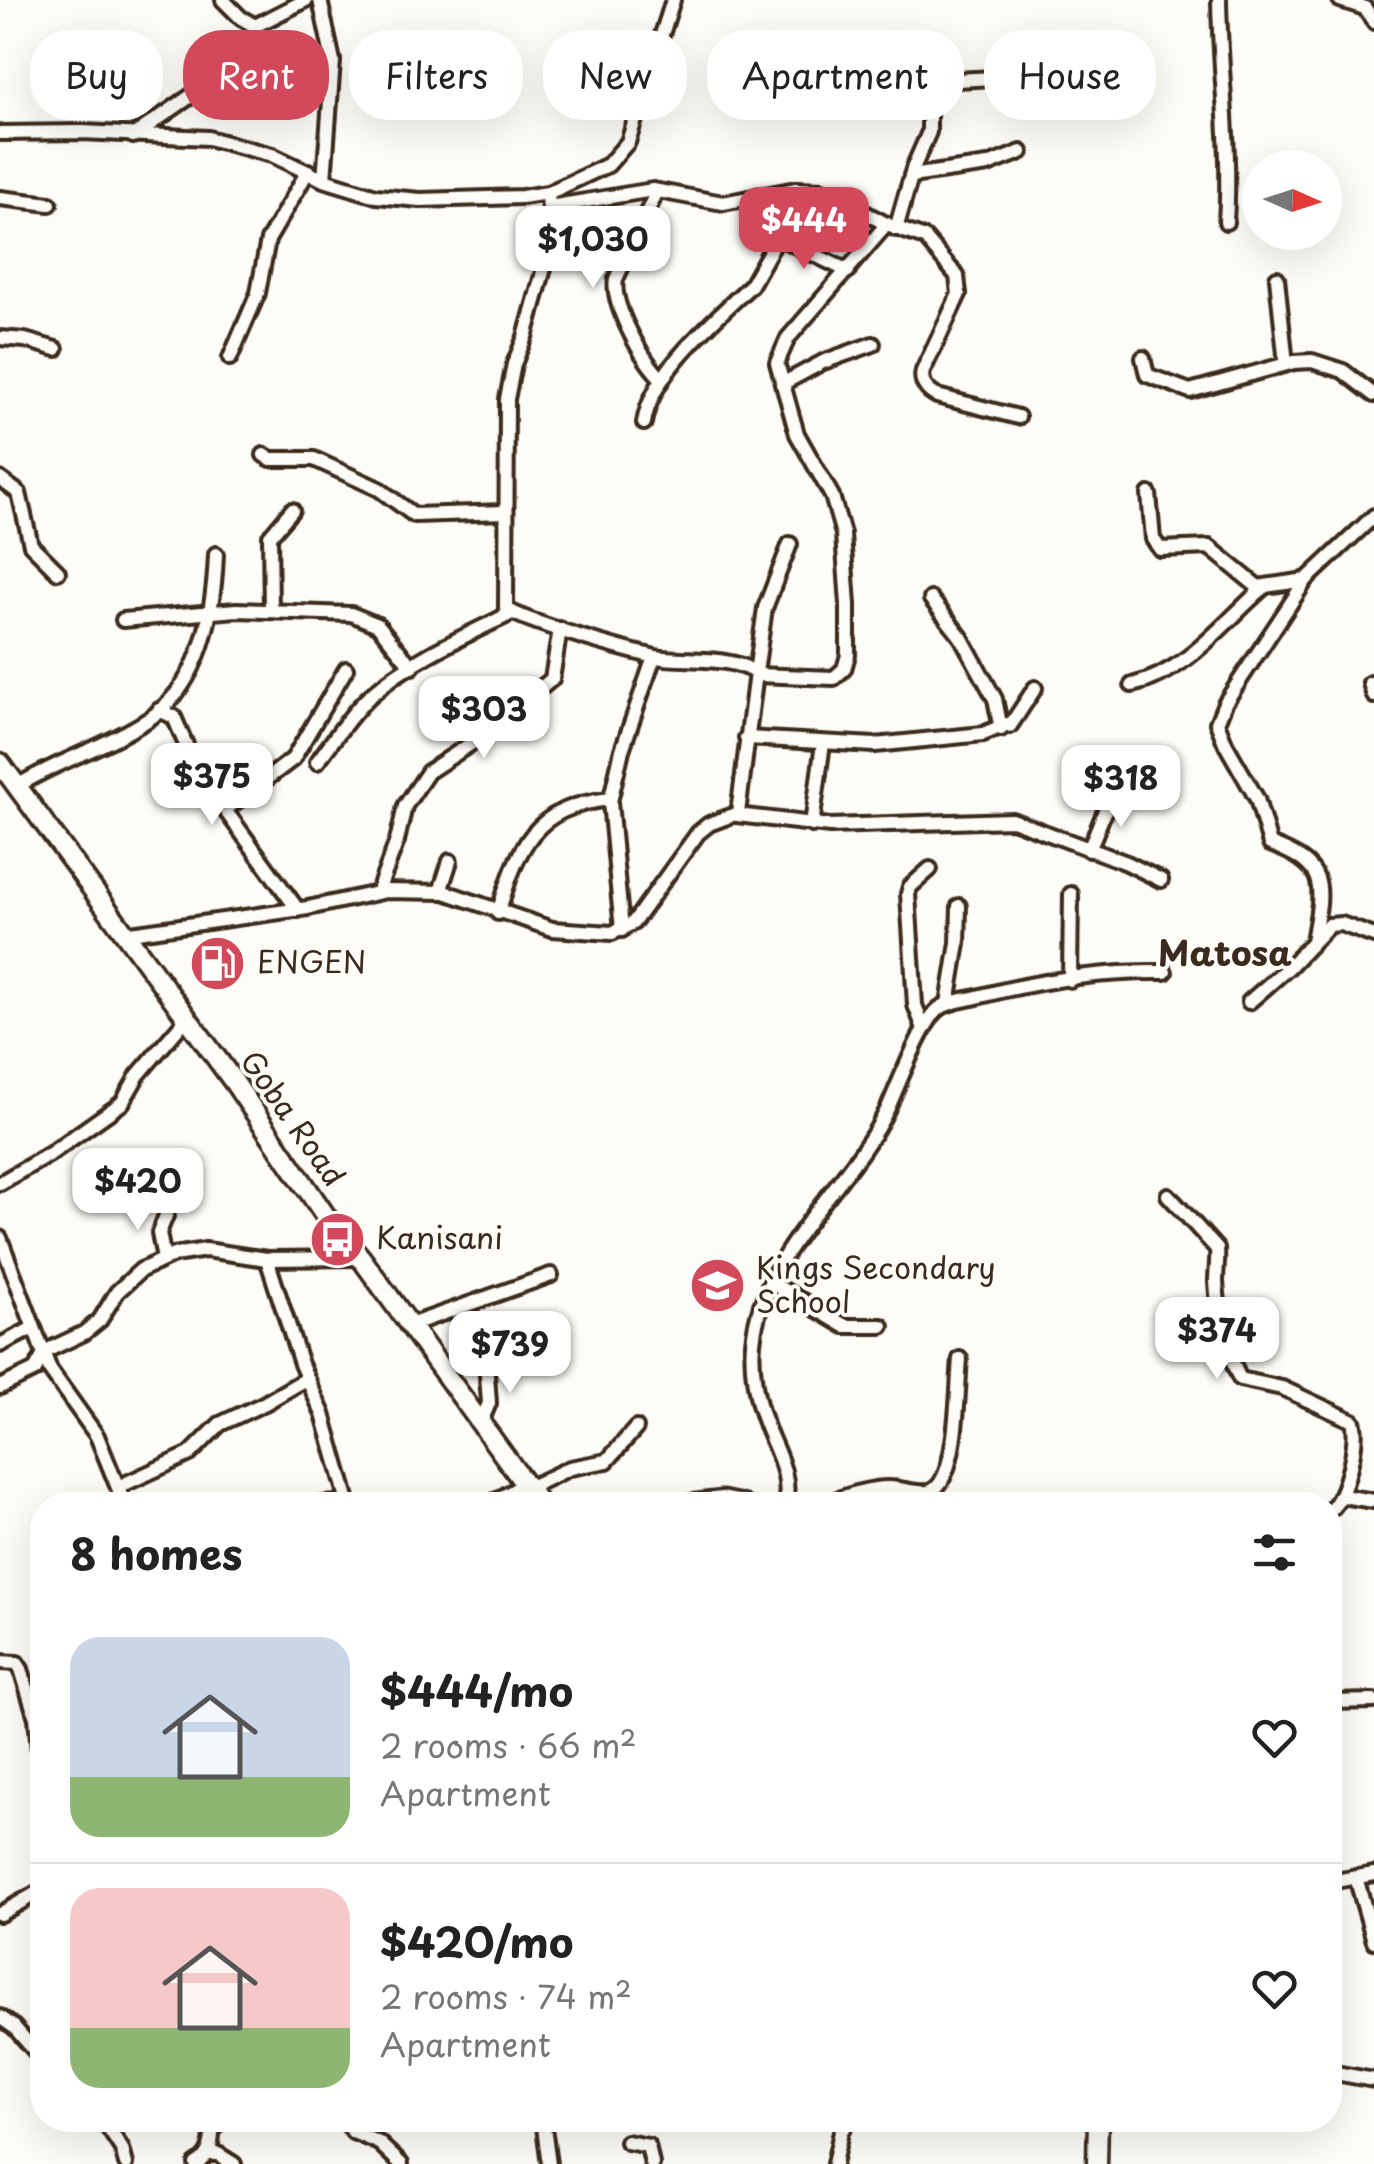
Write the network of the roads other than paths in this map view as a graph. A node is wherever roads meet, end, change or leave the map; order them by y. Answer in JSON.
{"nodes":[{"id":1,"x":222,"y":0,"type":"edge"},
{"id":2,"x":320,"y":0,"type":"edge"},
{"id":3,"x":674,"y":0,"type":"edge"},
{"id":4,"x":1219,"y":0,"type":"edge"},
{"id":5,"x":1340,"y":0,"type":"edge"},
{"id":6,"x":297,"y":2,"type":"edge"},
{"id":7,"x":1374,"y":22,"type":"edge"},
{"id":8,"x":984,"y":79,"type":"edge"},
{"id":9,"x":183,"y":102,"type":"edge"},
{"id":10,"x":0,"y":133,"type":"edge"},
{"id":11,"x":133,"y":136,"type":"junction"},
{"id":12,"x":1021,"y":152,"type":"dead end"},
{"id":13,"x":308,"y":172,"type":"junction"},
{"id":14,"x":911,"y":176,"type":"junction"},
{"id":15,"x":324,"y":180,"type":"junction"},
{"id":16,"x":796,"y":188,"type":"junction"},
{"id":17,"x":657,"y":191,"type":"junction"},
{"id":18,"x":0,"y":198,"type":"edge"},
{"id":19,"x":549,"y":200,"type":"junction"},
{"id":20,"x":50,"y":204,"type":"dead end"},
{"id":21,"x":1226,"y":222,"type":"dead end"},
{"id":22,"x":891,"y":227,"type":"junction"},
{"id":23,"x":778,"y":237,"type":"junction"},
{"id":24,"x":848,"y":271,"type":"junction"},
{"id":25,"x":1277,"y":278,"type":"dead end"},
{"id":26,"x":0,"y":338,"type":"edge"},
{"id":27,"x":874,"y":344,"type":"dead end"},
{"id":28,"x":56,"y":350,"type":"dead end"},
{"id":29,"x":230,"y":358,"type":"dead end"},
{"id":30,"x":1143,"y":358,"type":"dead end"},
{"id":31,"x":1286,"y":364,"type":"junction"},
{"id":32,"x":662,"y":378,"type":"junction"},
{"id":33,"x":782,"y":384,"type":"junction"},
{"id":34,"x":1374,"y":395,"type":"edge"},
{"id":35,"x":1018,"y":417,"type":"dead end"},
{"id":36,"x":644,"y":423,"type":"dead end"},
{"id":37,"x":264,"y":455,"type":"dead end"},
{"id":38,"x":0,"y":478,"type":"edge"},
{"id":39,"x":1149,"y":494,"type":"dead end"},
{"id":40,"x":292,"y":510,"type":"dead end"},
{"id":41,"x":505,"y":512,"type":"junction"},
{"id":42,"x":1374,"y":516,"type":"edge"},
{"id":43,"x":790,"y":544,"type":"dead end"},
{"id":44,"x":216,"y":554,"type":"dead end"},
{"id":45,"x":58,"y":572,"type":"dead end"},
{"id":46,"x":1306,"y":580,"type":"junction"},
{"id":47,"x":1263,"y":588,"type":"junction"},
{"id":48,"x":931,"y":599,"type":"dead end"},
{"id":49,"x":271,"y":611,"type":"junction"},
{"id":50,"x":211,"y":612,"type":"junction"},
{"id":51,"x":512,"y":614,"type":"junction"},
{"id":52,"x":123,"y":620,"type":"dead end"},
{"id":53,"x":560,"y":628,"type":"junction"},
{"id":54,"x":654,"y":656,"type":"junction"},
{"id":55,"x":412,"y":667,"type":"junction"},
{"id":56,"x":346,"y":670,"type":"dead end"},
{"id":57,"x":757,"y":674,"type":"junction"},
{"id":58,"x":1132,"y":685,"type":"dead end"},
{"id":59,"x":1035,"y":688,"type":"dead end"},
{"id":60,"x":159,"y":710,"type":"junction"},
{"id":61,"x":1001,"y":728,"type":"junction"},
{"id":62,"x":746,"y":738,"type":"junction"},
{"id":63,"x":824,"y":742,"type":"junction"},
{"id":64,"x":317,"y":762,"type":"dead end"},
{"id":65,"x":0,"y":764,"type":"edge"},
{"id":66,"x":18,"y":786,"type":"junction"},
{"id":67,"x":1112,"y":793,"type":"dead end"},
{"id":68,"x":610,"y":799,"type":"junction"},
{"id":69,"x":225,"y":810,"type":"junction"},
{"id":70,"x":737,"y":815,"type":"junction"},
{"id":71,"x":812,"y":825,"type":"junction"},
{"id":72,"x":1089,"y":850,"type":"junction"},
{"id":73,"x":450,"y":860,"type":"dead end"},
{"id":74,"x":930,"y":869,"type":"dead end"},
{"id":75,"x":1161,"y":880,"type":"dead end"},
{"id":76,"x":378,"y":892,"type":"junction"},
{"id":77,"x":440,"y":892,"type":"junction"},
{"id":78,"x":1071,"y":894,"type":"dead end"},
{"id":79,"x":959,"y":906,"type":"dead end"},
{"id":80,"x":298,"y":910,"type":"junction"},
{"id":81,"x":498,"y":913,"type":"junction"},
{"id":82,"x":622,"y":930,"type":"junction"},
{"id":83,"x":124,"y":934,"type":"junction"},
{"id":84,"x":1374,"y":936,"type":"edge"},
{"id":85,"x":1313,"y":941,"type":"junction"},
{"id":86,"x":1165,"y":972,"type":"dead end"},
{"id":87,"x":1070,"y":980,"type":"junction"},
{"id":88,"x":1249,"y":1002,"type":"dead end"},
{"id":89,"x":948,"y":1004,"type":"junction"},
{"id":90,"x":188,"y":1018,"type":"junction"},
{"id":91,"x":924,"y":1028,"type":"junction"},
{"id":92,"x":0,"y":1183,"type":"edge"},
{"id":93,"x":1168,"y":1195,"type":"dead end"},
{"id":94,"x":167,"y":1213,"type":"dead end"},
{"id":95,"x":0,"y":1238,"type":"edge"},
{"id":96,"x":164,"y":1258,"type":"junction"},
{"id":97,"x":268,"y":1258,"type":"junction"},
{"id":98,"x":361,"y":1258,"type":"junction"},
{"id":99,"x":551,"y":1275,"type":"dead end"},
{"id":100,"x":770,"y":1282,"type":"junction"},
{"id":101,"x":410,"y":1325,"type":"junction"},
{"id":102,"x":882,"y":1326,"type":"dead end"},
{"id":103,"x":33,"y":1328,"type":"junction"},
{"id":104,"x":0,"y":1345,"type":"edge"},
{"id":105,"x":44,"y":1353,"type":"junction"},
{"id":106,"x":960,"y":1359,"type":"dead end"},
{"id":107,"x":486,"y":1361,"type":"dead end"},
{"id":108,"x":306,"y":1379,"type":"junction"},
{"id":109,"x":0,"y":1387,"type":"edge"},
{"id":110,"x":481,"y":1422,"type":"junction"},
{"id":111,"x":636,"y":1428,"type":"dead end"},
{"id":112,"x":527,"y":1486,"type":"junction"},
{"id":113,"x":118,"y":1487,"type":"junction"},
{"id":114,"x":120,"y":1492,"type":"edge"},
{"id":115,"x":345,"y":1492,"type":"edge"},
{"id":116,"x":515,"y":1492,"type":"edge"},
{"id":117,"x":531,"y":1492,"type":"edge"},
{"id":118,"x":786,"y":1492,"type":"edge"},
{"id":119,"x":862,"y":1492,"type":"edge"},
{"id":120,"x":926,"y":1492,"type":"edge"},
{"id":121,"x":926,"y":1492,"type":"edge"},
{"id":122,"x":1339,"y":1492,"type":"edge"},
{"id":123,"x":1374,"y":1501,"type":"edge"},
{"id":124,"x":1342,"y":1503,"type":"edge"},
{"id":125,"x":0,"y":1662,"type":"edge"},
{"id":126,"x":30,"y":1698,"type":"edge"},
{"id":127,"x":1374,"y":1701,"type":"edge"},
{"id":128,"x":1342,"y":1702,"type":"edge"},
{"id":129,"x":1374,"y":1874,"type":"edge"},
{"id":130,"x":1356,"y":1877,"type":"junction"},
{"id":131,"x":1342,"y":1880,"type":"edge"},
{"id":132,"x":30,"y":1897,"type":"edge"},
{"id":133,"x":0,"y":1914,"type":"edge"},
{"id":134,"x":1374,"y":1941,"type":"edge"},
{"id":135,"x":0,"y":2017,"type":"edge"},
{"id":136,"x":30,"y":2045,"type":"edge"},
{"id":137,"x":1342,"y":2074,"type":"edge"},
{"id":138,"x":1374,"y":2080,"type":"edge"},
{"id":139,"x":111,"y":2132,"type":"edge"},
{"id":140,"x":209,"y":2132,"type":"edge"},
{"id":141,"x":355,"y":2132,"type":"edge"},
{"id":142,"x":545,"y":2132,"type":"edge"},
{"id":143,"x":841,"y":2132,"type":"edge"},
{"id":144,"x":1097,"y":2132,"type":"edge"},
{"id":145,"x":627,"y":2142,"type":"dead end"},
{"id":146,"x":202,"y":2159,"type":"edge"},
{"id":147,"x":126,"y":2164,"type":"edge"},
{"id":148,"x":234,"y":2164,"type":"edge"},
{"id":149,"x":402,"y":2164,"type":"edge"},
{"id":150,"x":549,"y":2164,"type":"edge"},
{"id":151,"x":652,"y":2164,"type":"edge"},
{"id":152,"x":834,"y":2164,"type":"edge"},
{"id":153,"x":1096,"y":2164,"type":"edge"}],
"edges":[{"from":1,"to":6,"type":"street"},
{"from":2,"to":15,"type":"street"},
{"from":3,"to":19,"type":"street"},
{"from":4,"to":21,"type":"street"},
{"from":5,"to":7,"type":"street"},
{"from":8,"to":14,"type":"street"},
{"from":9,"to":11,"type":"street"},
{"from":10,"to":11,"type":"street"},
{"from":11,"to":13,"type":"street"},
{"from":12,"to":14,"type":"street"},
{"from":13,"to":15,"type":"street"},
{"from":13,"to":29,"type":"street"},
{"from":14,"to":22,"type":"street"},
{"from":15,"to":19,"type":"street"},
{"from":16,"to":17,"type":"street"},
{"from":16,"to":22,"type":"street"},
{"from":16,"to":23,"type":"street"},
{"from":17,"to":19,"type":"street"},
{"from":17,"to":32,"type":"street"},
{"from":18,"to":20,"type":"street"},
{"from":19,"to":41,"type":"street"},
{"from":22,"to":24,"type":"street"},
{"from":22,"to":35,"type":"street"},
{"from":23,"to":24,"type":"street"},
{"from":23,"to":32,"type":"street"},
{"from":24,"to":33,"type":"street"},
{"from":25,"to":31,"type":"street"},
{"from":26,"to":28,"type":"street"},
{"from":27,"to":33,"type":"street"},
{"from":30,"to":31,"type":"street"},
{"from":31,"to":34,"type":"street"},
{"from":32,"to":36,"type":"street"},
{"from":33,"to":57,"type":"street"},
{"from":37,"to":41,"type":"street"},
{"from":38,"to":45,"type":"street"},
{"from":39,"to":47,"type":"street"},
{"from":40,"to":49,"type":"street"},
{"from":41,"to":51,"type":"street"},
{"from":42,"to":46,"type":"street"},
{"from":43,"to":57,"type":"street"},
{"from":44,"to":50,"type":"street"},
{"from":46,"to":47,"type":"street"},
{"from":46,"to":85,"type":"street"},
{"from":47,"to":58,"type":"street"},
{"from":48,"to":61,"type":"street"},
{"from":49,"to":50,"type":"street"},
{"from":49,"to":55,"type":"street"},
{"from":50,"to":52,"type":"street"},
{"from":50,"to":60,"type":"street"},
{"from":51,"to":53,"type":"street"},
{"from":51,"to":55,"type":"street"},
{"from":53,"to":54,"type":"street"},
{"from":53,"to":76,"type":"street"},
{"from":54,"to":57,"type":"street"},
{"from":54,"to":68,"type":"street"},
{"from":55,"to":64,"type":"street"},
{"from":56,"to":69,"type":"street"},
{"from":57,"to":62,"type":"street"},
{"from":59,"to":61,"type":"street"},
{"from":60,"to":66,"type":"street"},
{"from":60,"to":69,"type":"street"},
{"from":61,"to":63,"type":"street"},
{"from":62,"to":63,"type":"street"},
{"from":62,"to":70,"type":"street"},
{"from":63,"to":71,"type":"street"},
{"from":65,"to":66,"type":"main road","name":"Goba Road"},
{"from":66,"to":83,"type":"main road","name":"Goba Road"},
{"from":67,"to":72,"type":"street"},
{"from":68,"to":81,"type":"street"},
{"from":68,"to":82,"type":"street"},
{"from":69,"to":80,"type":"street"},
{"from":70,"to":71,"type":"street"},
{"from":70,"to":82,"type":"street"},
{"from":71,"to":72,"type":"street"},
{"from":72,"to":75,"type":"street"},
{"from":73,"to":77,"type":"street"},
{"from":74,"to":91,"type":"street"},
{"from":76,"to":77,"type":"street"},
{"from":76,"to":80,"type":"street"},
{"from":77,"to":81,"type":"street"},
{"from":78,"to":87,"type":"street"},
{"from":79,"to":89,"type":"street"},
{"from":80,"to":83,"type":"street"},
{"from":81,"to":82,"type":"street"},
{"from":83,"to":90,"type":"main road","name":"Goba Road"},
{"from":84,"to":85,"type":"street"},
{"from":85,"to":88,"type":"street"},
{"from":86,"to":87,"type":"street"},
{"from":87,"to":89,"type":"street"},
{"from":89,"to":91,"type":"street"},
{"from":90,"to":92,"type":"street"},
{"from":90,"to":98,"type":"main road","name":"Goba Road"},
{"from":91,"to":100,"type":"street"},
{"from":93,"to":122,"type":"street"},
{"from":94,"to":96,"type":"street"},
{"from":95,"to":103,"type":"street"},
{"from":96,"to":97,"type":"street"},
{"from":96,"to":105,"type":"street"},
{"from":97,"to":98,"type":"street"},
{"from":97,"to":108,"type":"street"},
{"from":98,"to":101,"type":"main road","name":"Goba Road"},
{"from":99,"to":101,"type":"street"},
{"from":100,"to":102,"type":"street"},
{"from":100,"to":118,"type":"street"},
{"from":101,"to":110,"type":"main road","name":"Goba Road"},
{"from":103,"to":104,"type":"street"},
{"from":103,"to":105,"type":"street"},
{"from":105,"to":109,"type":"street"},
{"from":105,"to":113,"type":"street"},
{"from":106,"to":121,"type":"street"},
{"from":107,"to":110,"type":"street"},
{"from":108,"to":113,"type":"street"},
{"from":108,"to":115,"type":"street"},
{"from":110,"to":112,"type":"main road","name":"Goba Road"},
{"from":111,"to":112,"type":"street"},
{"from":112,"to":116,"type":"street"},
{"from":112,"to":117,"type":"main road","name":"Goba Road"},
{"from":113,"to":114,"type":"street"},
{"from":119,"to":120,"type":"street"},
{"from":123,"to":124,"type":"street"},
{"from":125,"to":126,"type":"street"},
{"from":127,"to":128,"type":"street"},
{"from":129,"to":130,"type":"street"},
{"from":130,"to":131,"type":"street"},
{"from":130,"to":134,"type":"street"},
{"from":132,"to":133,"type":"street"},
{"from":135,"to":136,"type":"street"},
{"from":137,"to":138,"type":"street"},
{"from":139,"to":147,"type":"street"},
{"from":140,"to":146,"type":"street"},
{"from":141,"to":149,"type":"street"},
{"from":142,"to":150,"type":"street"},
{"from":143,"to":152,"type":"street"},
{"from":144,"to":153,"type":"main road"},
{"from":145,"to":151,"type":"street"},
{"from":146,"to":148,"type":"street"}]}
